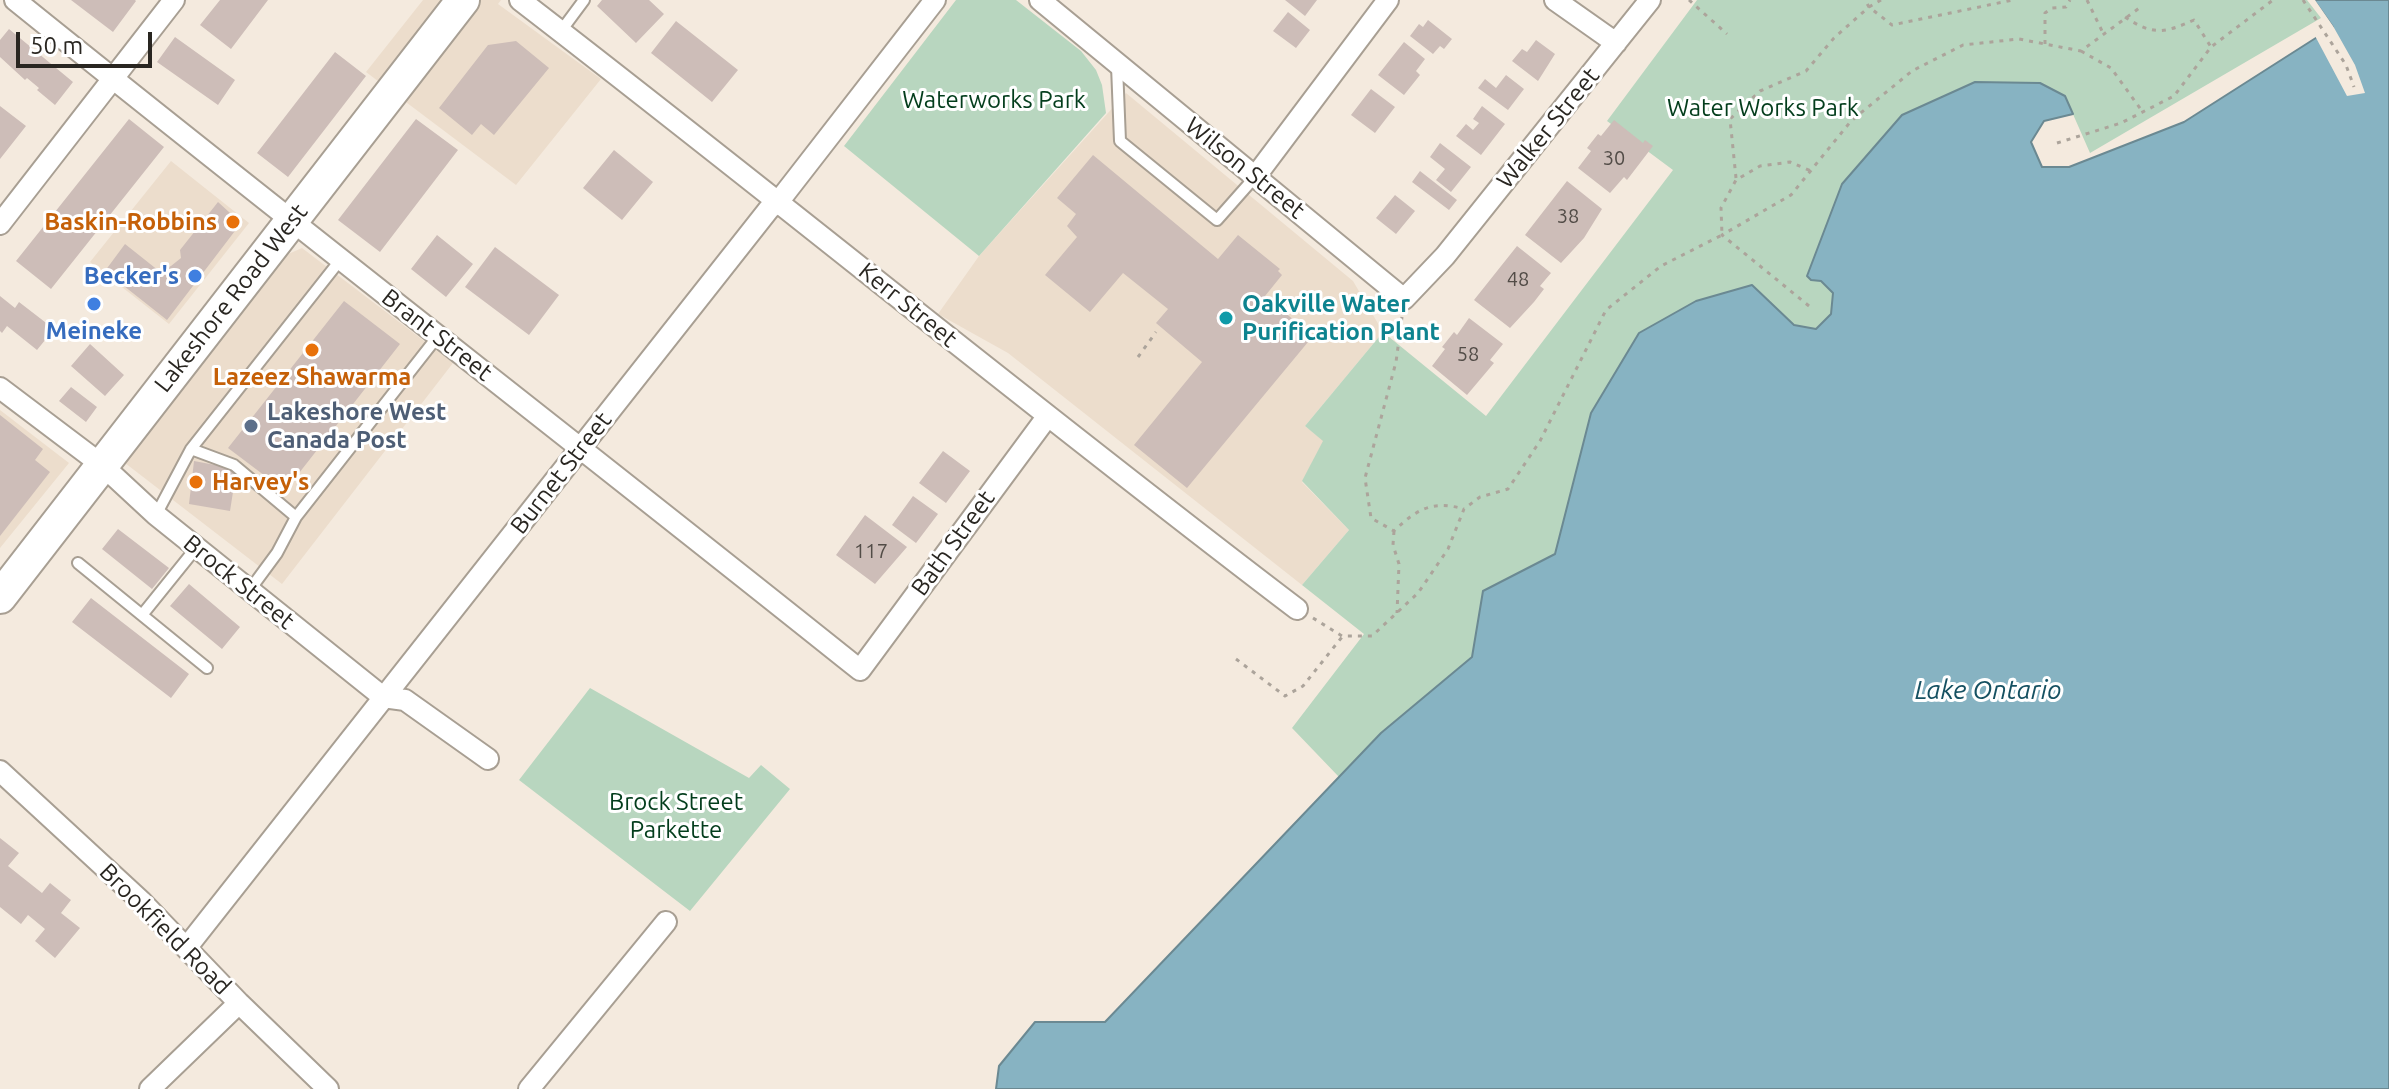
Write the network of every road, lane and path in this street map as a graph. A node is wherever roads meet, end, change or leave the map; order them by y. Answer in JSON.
{"nodes":[{"id":1,"x":15,"y":0,"type":"edge"},
{"id":2,"x":174,"y":0,"type":"edge"},
{"id":3,"x":463,"y":0,"type":"edge"},
{"id":4,"x":520,"y":0,"type":"edge"},
{"id":5,"x":584,"y":0,"type":"edge"},
{"id":6,"x":935,"y":0,"type":"edge"},
{"id":7,"x":1040,"y":0,"type":"edge"},
{"id":8,"x":1388,"y":0,"type":"edge"},
{"id":9,"x":1555,"y":0,"type":"edge"},
{"id":10,"x":1650,"y":0,"type":"edge"},
{"id":11,"x":1689,"y":0,"type":"edge"},
{"id":12,"x":1865,"y":0,"type":"edge"},
{"id":13,"x":1881,"y":0,"type":"edge"},
{"id":14,"x":2013,"y":0,"type":"edge"},
{"id":15,"x":2070,"y":0,"type":"edge"},
{"id":16,"x":2087,"y":0,"type":"edge"},
{"id":17,"x":2273,"y":0,"type":"edge"},
{"id":18,"x":2303,"y":0,"type":"edge"},
{"id":19,"x":2142,"y":6,"type":"dead end"},
{"id":20,"x":1869,"y":7,"type":"junction"},
{"id":21,"x":2125,"y":17,"type":"junction"},
{"id":22,"x":561,"y":31,"type":"junction"},
{"id":23,"x":2103,"y":33,"type":"junction"},
{"id":24,"x":1727,"y":34,"type":"dead end"},
{"id":25,"x":1616,"y":43,"type":"junction"},
{"id":26,"x":2045,"y":44,"type":"junction"},
{"id":27,"x":2211,"y":47,"type":"junction"},
{"id":28,"x":2081,"y":51,"type":"junction"},
{"id":29,"x":1117,"y":64,"type":"junction"},
{"id":30,"x":113,"y":79,"type":"junction"},
{"id":31,"x":2354,"y":87,"type":"dead end"},
{"id":32,"x":2142,"y":112,"type":"junction"},
{"id":33,"x":2057,"y":143,"type":"dead end"},
{"id":34,"x":1811,"y":171,"type":"junction"},
{"id":35,"x":1255,"y":177,"type":"junction"},
{"id":36,"x":1736,"y":180,"type":"junction"},
{"id":37,"x":779,"y":201,"type":"junction"},
{"id":38,"x":291,"y":220,"type":"junction"},
{"id":39,"x":0,"y":224,"type":"edge"},
{"id":40,"x":1722,"y":235,"type":"junction"},
{"id":41,"x":341,"y":259,"type":"junction"},
{"id":42,"x":1404,"y":299,"type":"junction"},
{"id":43,"x":1809,"y":306,"type":"dead end"},
{"id":44,"x":1156,"y":332,"type":"dead end"},
{"id":45,"x":439,"y":335,"type":"junction"},
{"id":46,"x":1138,"y":357,"type":"dead end"},
{"id":47,"x":0,"y":388,"type":"edge"},
{"id":48,"x":1047,"y":417,"type":"junction"},
{"id":49,"x":582,"y":447,"type":"junction"},
{"id":50,"x":191,"y":449,"type":"junction"},
{"id":51,"x":102,"y":465,"type":"junction"},
{"id":52,"x":1464,"y":509,"type":"junction"},
{"id":53,"x":156,"y":515,"type":"junction"},
{"id":54,"x":296,"y":517,"type":"junction"},
{"id":55,"x":1394,"y":531,"type":"junction"},
{"id":56,"x":196,"y":548,"type":"junction"},
{"id":57,"x":78,"y":563,"type":"dead end"},
{"id":58,"x":249,"y":591,"type":"junction"},
{"id":59,"x":0,"y":597,"type":"edge"},
{"id":60,"x":1297,"y":609,"type":"joint"},
{"id":61,"x":1397,"y":613,"type":"junction"},
{"id":62,"x":142,"y":615,"type":"junction"},
{"id":63,"x":1342,"y":636,"type":"junction"},
{"id":64,"x":1236,"y":659,"type":"dead end"},
{"id":65,"x":207,"y":668,"type":"dead end"},
{"id":66,"x":860,"y":670,"type":"joint"},
{"id":67,"x":383,"y":697,"type":"junction"},
{"id":68,"x":488,"y":759,"type":"dead end"},
{"id":69,"x":0,"y":771,"type":"edge"},
{"id":70,"x":666,"y":922,"type":"dead end"},
{"id":71,"x":187,"y":947,"type":"junction"},
{"id":72,"x":239,"y":1003,"type":"junction"},
{"id":73,"x":150,"y":1089,"type":"edge"},
{"id":74,"x":328,"y":1089,"type":"edge"},
{"id":75,"x":529,"y":1089,"type":"edge"}],
"edges":[{"from":1,"to":30,"type":"street","name":"Brant Street"},
{"from":2,"to":30,"type":"street"},
{"from":3,"to":38,"type":"main road","name":"Lakeshore Road West"},
{"from":4,"to":22,"type":"street","name":"Kerr Street"},
{"from":5,"to":22,"type":"lane"},
{"from":6,"to":37,"type":"street","name":"Burnet Street"},
{"from":7,"to":29,"type":"street","name":"Wilson Street"},
{"from":8,"to":35,"type":"street"},
{"from":9,"to":25,"type":"street"},
{"from":10,"to":25,"type":"street","name":"Walker Street"},
{"from":11,"to":24,"type":"path"},
{"from":12,"to":20,"type":"path"},
{"from":13,"to":20,"type":"path"},
{"from":14,"to":20,"type":"path"},
{"from":15,"to":26,"type":"path"},
{"from":16,"to":23,"type":"path"},
{"from":17,"to":27,"type":"path"},
{"from":18,"to":31,"type":"path"},
{"from":19,"to":21,"type":"path"},
{"from":20,"to":36,"type":"path"},
{"from":21,"to":23,"type":"path"},
{"from":21,"to":27,"type":"path"},
{"from":22,"to":37,"type":"street","name":"Kerr Street"},
{"from":23,"to":28,"type":"path"},
{"from":25,"to":42,"type":"street","name":"Walker Street"},
{"from":26,"to":28,"type":"path"},
{"from":26,"to":34,"type":"path"},
{"from":27,"to":32,"type":"path"},
{"from":28,"to":32,"type":"path"},
{"from":29,"to":35,"type":"street","name":"Wilson Street"},
{"from":29,"to":35,"type":"lane"},
{"from":30,"to":38,"type":"street","name":"Brant Street"},
{"from":30,"to":39,"type":"street"},
{"from":32,"to":33,"type":"path"},
{"from":34,"to":36,"type":"path"},
{"from":34,"to":40,"type":"path"},
{"from":35,"to":42,"type":"street","name":"Wilson Street"},
{"from":36,"to":40,"type":"path"},
{"from":37,"to":48,"type":"street","name":"Kerr Street"},
{"from":37,"to":49,"type":"street","name":"Burnet Street"},
{"from":38,"to":41,"type":"street","name":"Brant Street"},
{"from":38,"to":51,"type":"main road","name":"Lakeshore Road West"},
{"from":40,"to":43,"type":"path"},
{"from":40,"to":52,"type":"path"},
{"from":41,"to":45,"type":"street","name":"Brant Street"},
{"from":41,"to":50,"type":"lane"},
{"from":42,"to":55,"type":"path"},
{"from":44,"to":46,"type":"path"},
{"from":45,"to":49,"type":"street","name":"Brant Street"},
{"from":45,"to":54,"type":"lane"},
{"from":47,"to":51,"type":"street","name":"Brock Street"},
{"from":48,"to":60,"type":"street","name":"Kerr Street"},
{"from":48,"to":66,"type":"street","name":"Bath Street"},
{"from":49,"to":66,"type":"street","name":"Brant Street"},
{"from":49,"to":67,"type":"street","name":"Burnet Street"},
{"from":50,"to":53,"type":"lane"},
{"from":50,"to":54,"type":"lane"},
{"from":51,"to":53,"type":"street","name":"Brock Street"},
{"from":51,"to":59,"type":"main road","name":"Lakeshore Road West"},
{"from":52,"to":55,"type":"path"},
{"from":52,"to":61,"type":"path"},
{"from":53,"to":56,"type":"street","name":"Brock Street"},
{"from":54,"to":58,"type":"lane"},
{"from":55,"to":61,"type":"path"},
{"from":56,"to":58,"type":"street","name":"Brock Street"},
{"from":56,"to":62,"type":"lane"},
{"from":57,"to":62,"type":"lane"},
{"from":58,"to":67,"type":"street","name":"Brock Street"},
{"from":60,"to":63,"type":"path"},
{"from":61,"to":63,"type":"path"},
{"from":62,"to":65,"type":"lane"},
{"from":63,"to":64,"type":"path"},
{"from":67,"to":68,"type":"street","name":"Brock Street"},
{"from":67,"to":71,"type":"street","name":"Burnet Street"},
{"from":69,"to":71,"type":"street","name":"Brookfield Road"},
{"from":70,"to":75,"type":"street"},
{"from":71,"to":72,"type":"street","name":"Brookfield Road"},
{"from":72,"to":73,"type":"street"},
{"from":72,"to":74,"type":"street","name":"Brookfield Road"}]}
